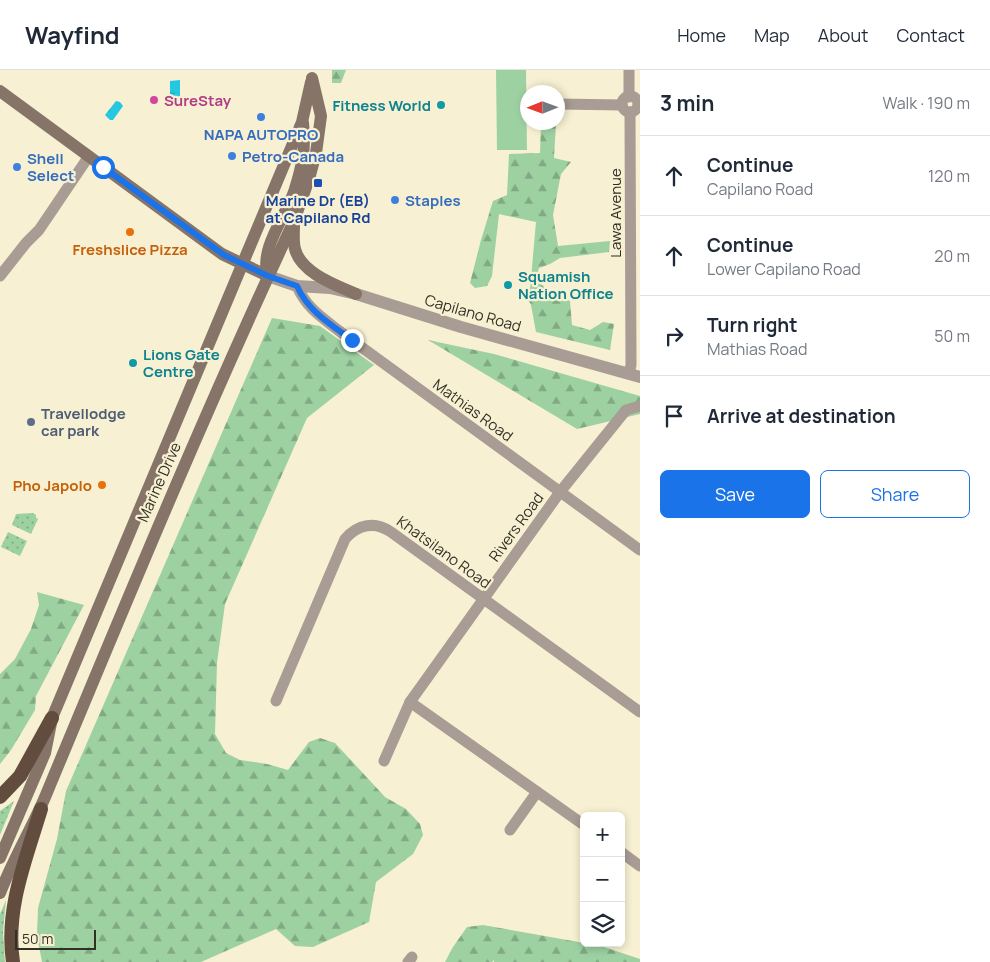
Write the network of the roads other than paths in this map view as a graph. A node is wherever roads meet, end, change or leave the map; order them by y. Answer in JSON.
{"nodes":[{"id":1,"x":629,"y":70,"type":"edge"},
{"id":2,"x":312,"y":74,"type":"edge"},
{"id":3,"x":0,"y":91,"type":"edge"},
{"id":4,"x":565,"y":104,"type":"edge"},
{"id":5,"x":632,"y":105,"type":"edge"},
{"id":6,"x":302,"y":122,"type":"junction"},
{"id":7,"x":89,"y":156,"type":"junction"},
{"id":8,"x":294,"y":222,"type":"junction"},
{"id":9,"x":242,"y":264,"type":"junction"},
{"id":10,"x":0,"y":276,"type":"edge"},
{"id":11,"x":268,"y":276,"type":"junction"},
{"id":12,"x":297,"y":286,"type":"junction"},
{"id":13,"x":356,"y":294,"type":"junction"},
{"id":14,"x":634,"y":375,"type":"edge"},
{"id":15,"x":640,"y":406,"type":"edge"},
{"id":16,"x":560,"y":492,"type":"junction"},
{"id":17,"x":640,"y":550,"type":"edge"},
{"id":18,"x":483,"y":598,"type":"junction"},
{"id":19,"x":276,"y":701,"type":"dead end"},
{"id":20,"x":410,"y":702,"type":"junction"},
{"id":21,"x":640,"y":712,"type":"edge"},
{"id":22,"x":52,"y":718,"type":"junction"},
{"id":23,"x":384,"y":762,"type":"dead end"},
{"id":24,"x":537,"y":792,"type":"junction"},
{"id":25,"x":0,"y":797,"type":"edge"},
{"id":26,"x":40,"y":809,"type":"junction"},
{"id":27,"x":580,"y":822,"type":"edge"},
{"id":28,"x":510,"y":830,"type":"dead end"},
{"id":29,"x":625,"y":855,"type":"edge"},
{"id":30,"x":0,"y":858,"type":"edge"},
{"id":31,"x":640,"y":866,"type":"edge"},
{"id":32,"x":0,"y":893,"type":"edge"},
{"id":33,"x":14,"y":962,"type":"edge"}],
"edges":[{"from":1,"to":5,"type":"street","name":"Lawa Avenue"},
{"from":2,"to":6,"type":"main road","name":"Marine Drive"},
{"from":2,"to":8,"type":"main road","name":"Marine Drive"},
{"from":3,"to":7,"type":"main road"},
{"from":4,"to":5,"type":"street"},
{"from":5,"to":14,"type":"street","name":"Lawa Avenue"},
{"from":6,"to":9,"type":"main road","name":"Marine Drive"},
{"from":6,"to":11,"type":"main road"},
{"from":7,"to":9,"type":"main road"},
{"from":7,"to":10,"type":"street"},
{"from":8,"to":11,"type":"main road","name":"Marine Drive"},
{"from":8,"to":13,"type":"main road"},
{"from":9,"to":11,"type":"main road"},
{"from":9,"to":22,"type":"main road","name":"Marine Drive"},
{"from":11,"to":12,"type":"street","name":"Capilano Road"},
{"from":11,"to":26,"type":"main road","name":"Marine Drive"},
{"from":12,"to":13,"type":"street","name":"Capilano Road"},
{"from":12,"to":16,"type":"street","name":"Mathias Road"},
{"from":13,"to":14,"type":"street","name":"Capilano Road"},
{"from":15,"to":16,"type":"street","name":"Rivers Road"},
{"from":16,"to":17,"type":"street","name":"Mathias Road"},
{"from":16,"to":18,"type":"street","name":"Rivers Road"},
{"from":18,"to":19,"type":"street","name":"Khatsilano Road"},
{"from":18,"to":20,"type":"street","name":"Rivers Road"},
{"from":18,"to":21,"type":"street","name":"Khatsilano Road"},
{"from":20,"to":23,"type":"street","name":"Rivers Road"},
{"from":20,"to":24,"type":"street"},
{"from":22,"to":25,"type":"highway"},
{"from":22,"to":30,"type":"main road","name":"Marine Drive"},
{"from":24,"to":27,"type":"street"},
{"from":24,"to":28,"type":"street"},
{"from":26,"to":32,"type":"main road","name":"Marine Drive"},
{"from":26,"to":33,"type":"highway"},
{"from":29,"to":31,"type":"street"}]}
